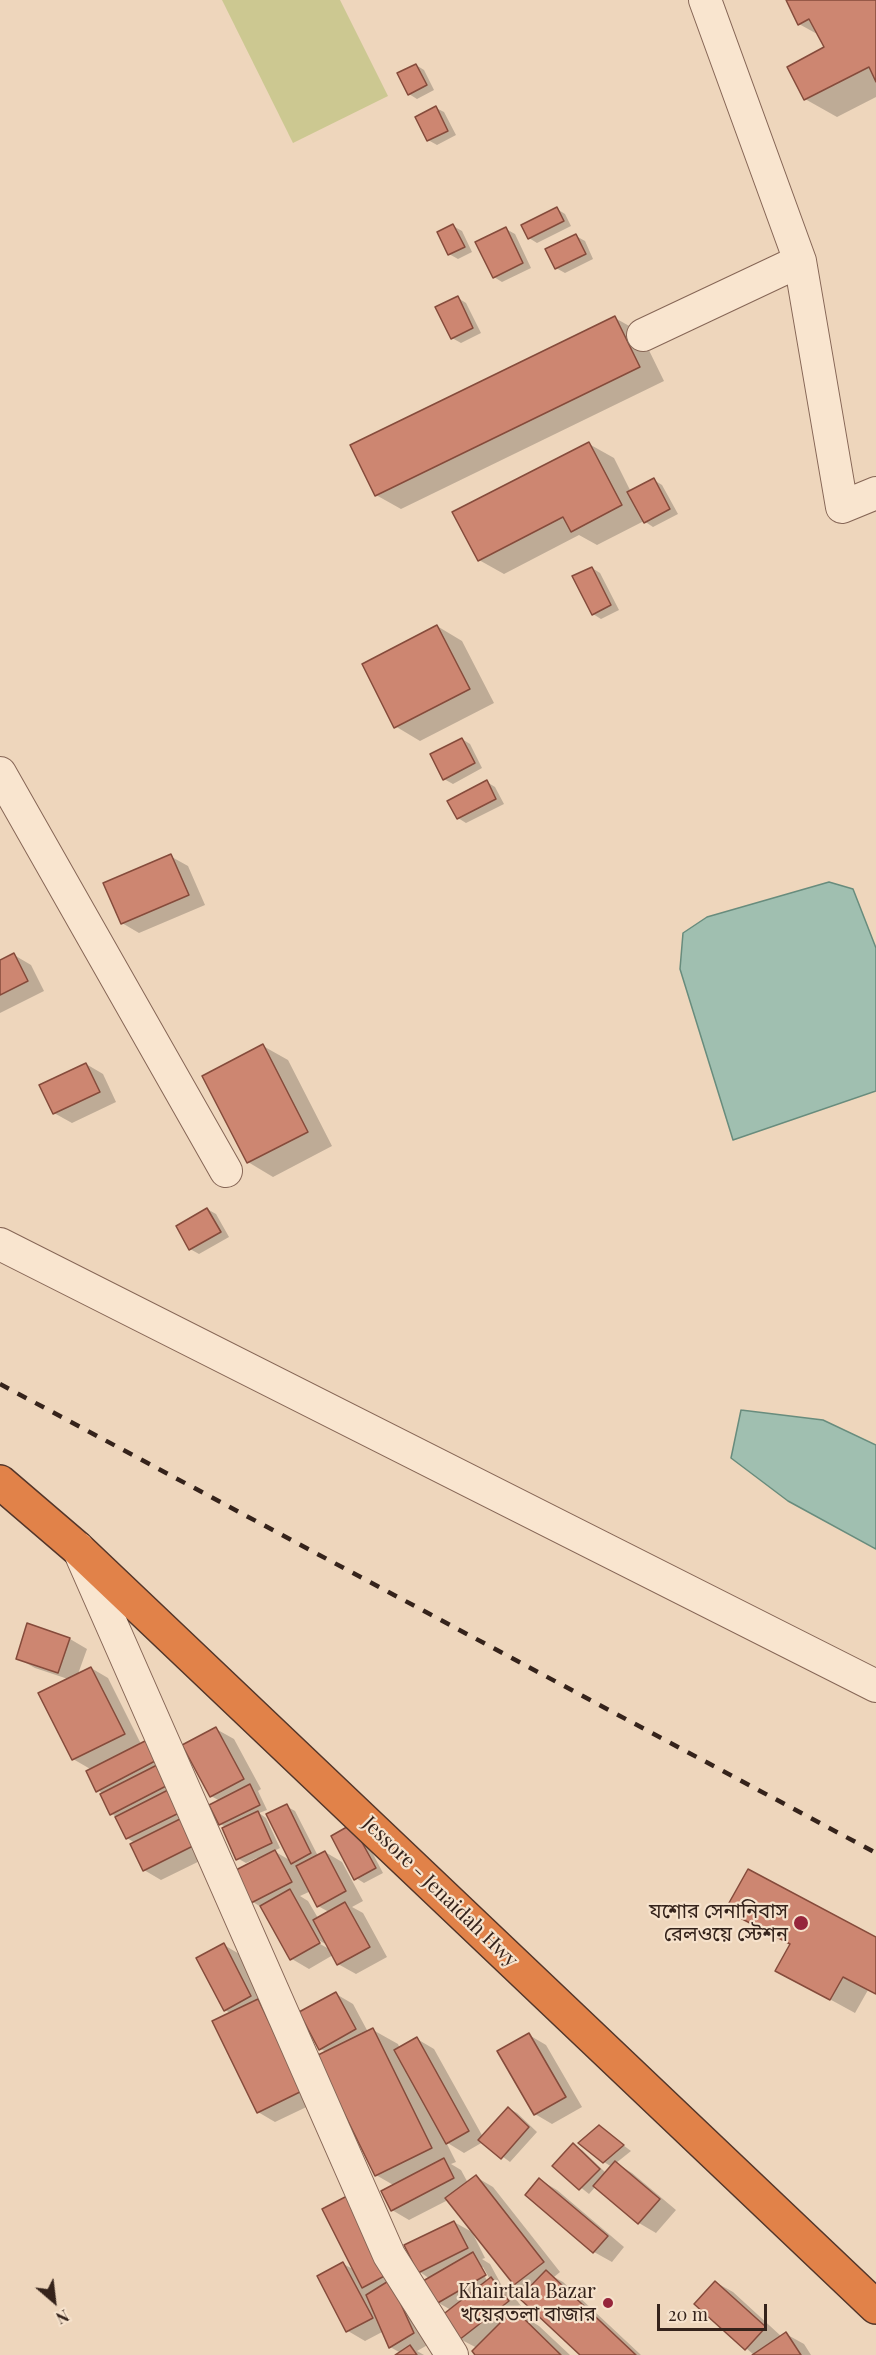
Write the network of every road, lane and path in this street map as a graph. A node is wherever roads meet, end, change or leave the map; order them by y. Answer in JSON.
{"nodes":[{"id":1,"x":705,"y":0,"type":"edge"},
{"id":2,"x":800,"y":261,"type":"junction"},
{"id":3,"x":643,"y":335,"type":"dead end"},
{"id":4,"x":876,"y":493,"type":"edge"},
{"id":5,"x":0,"y":773,"type":"edge"},
{"id":6,"x":226,"y":1171,"type":"dead end"},
{"id":7,"x":0,"y":1244,"type":"edge"},
{"id":8,"x":0,"y":1482,"type":"edge"},
{"id":9,"x":77,"y":1548,"type":"junction"},
{"id":10,"x":876,"y":1686,"type":"edge"},
{"id":11,"x":876,"y":2307,"type":"edge"},
{"id":12,"x":452,"y":2355,"type":"edge"}],
"edges":[{"from":1,"to":2,"type":"street"},
{"from":2,"to":3,"type":"street"},
{"from":2,"to":4,"type":"street"},
{"from":5,"to":6,"type":"street"},
{"from":7,"to":10,"type":"street"},
{"from":8,"to":9,"type":"highway","name":"Jessore - Jenaidah Hwy"},
{"from":9,"to":11,"type":"highway","name":"Jessore - Jenaidah Hwy"},
{"from":9,"to":12,"type":"street"}]}
